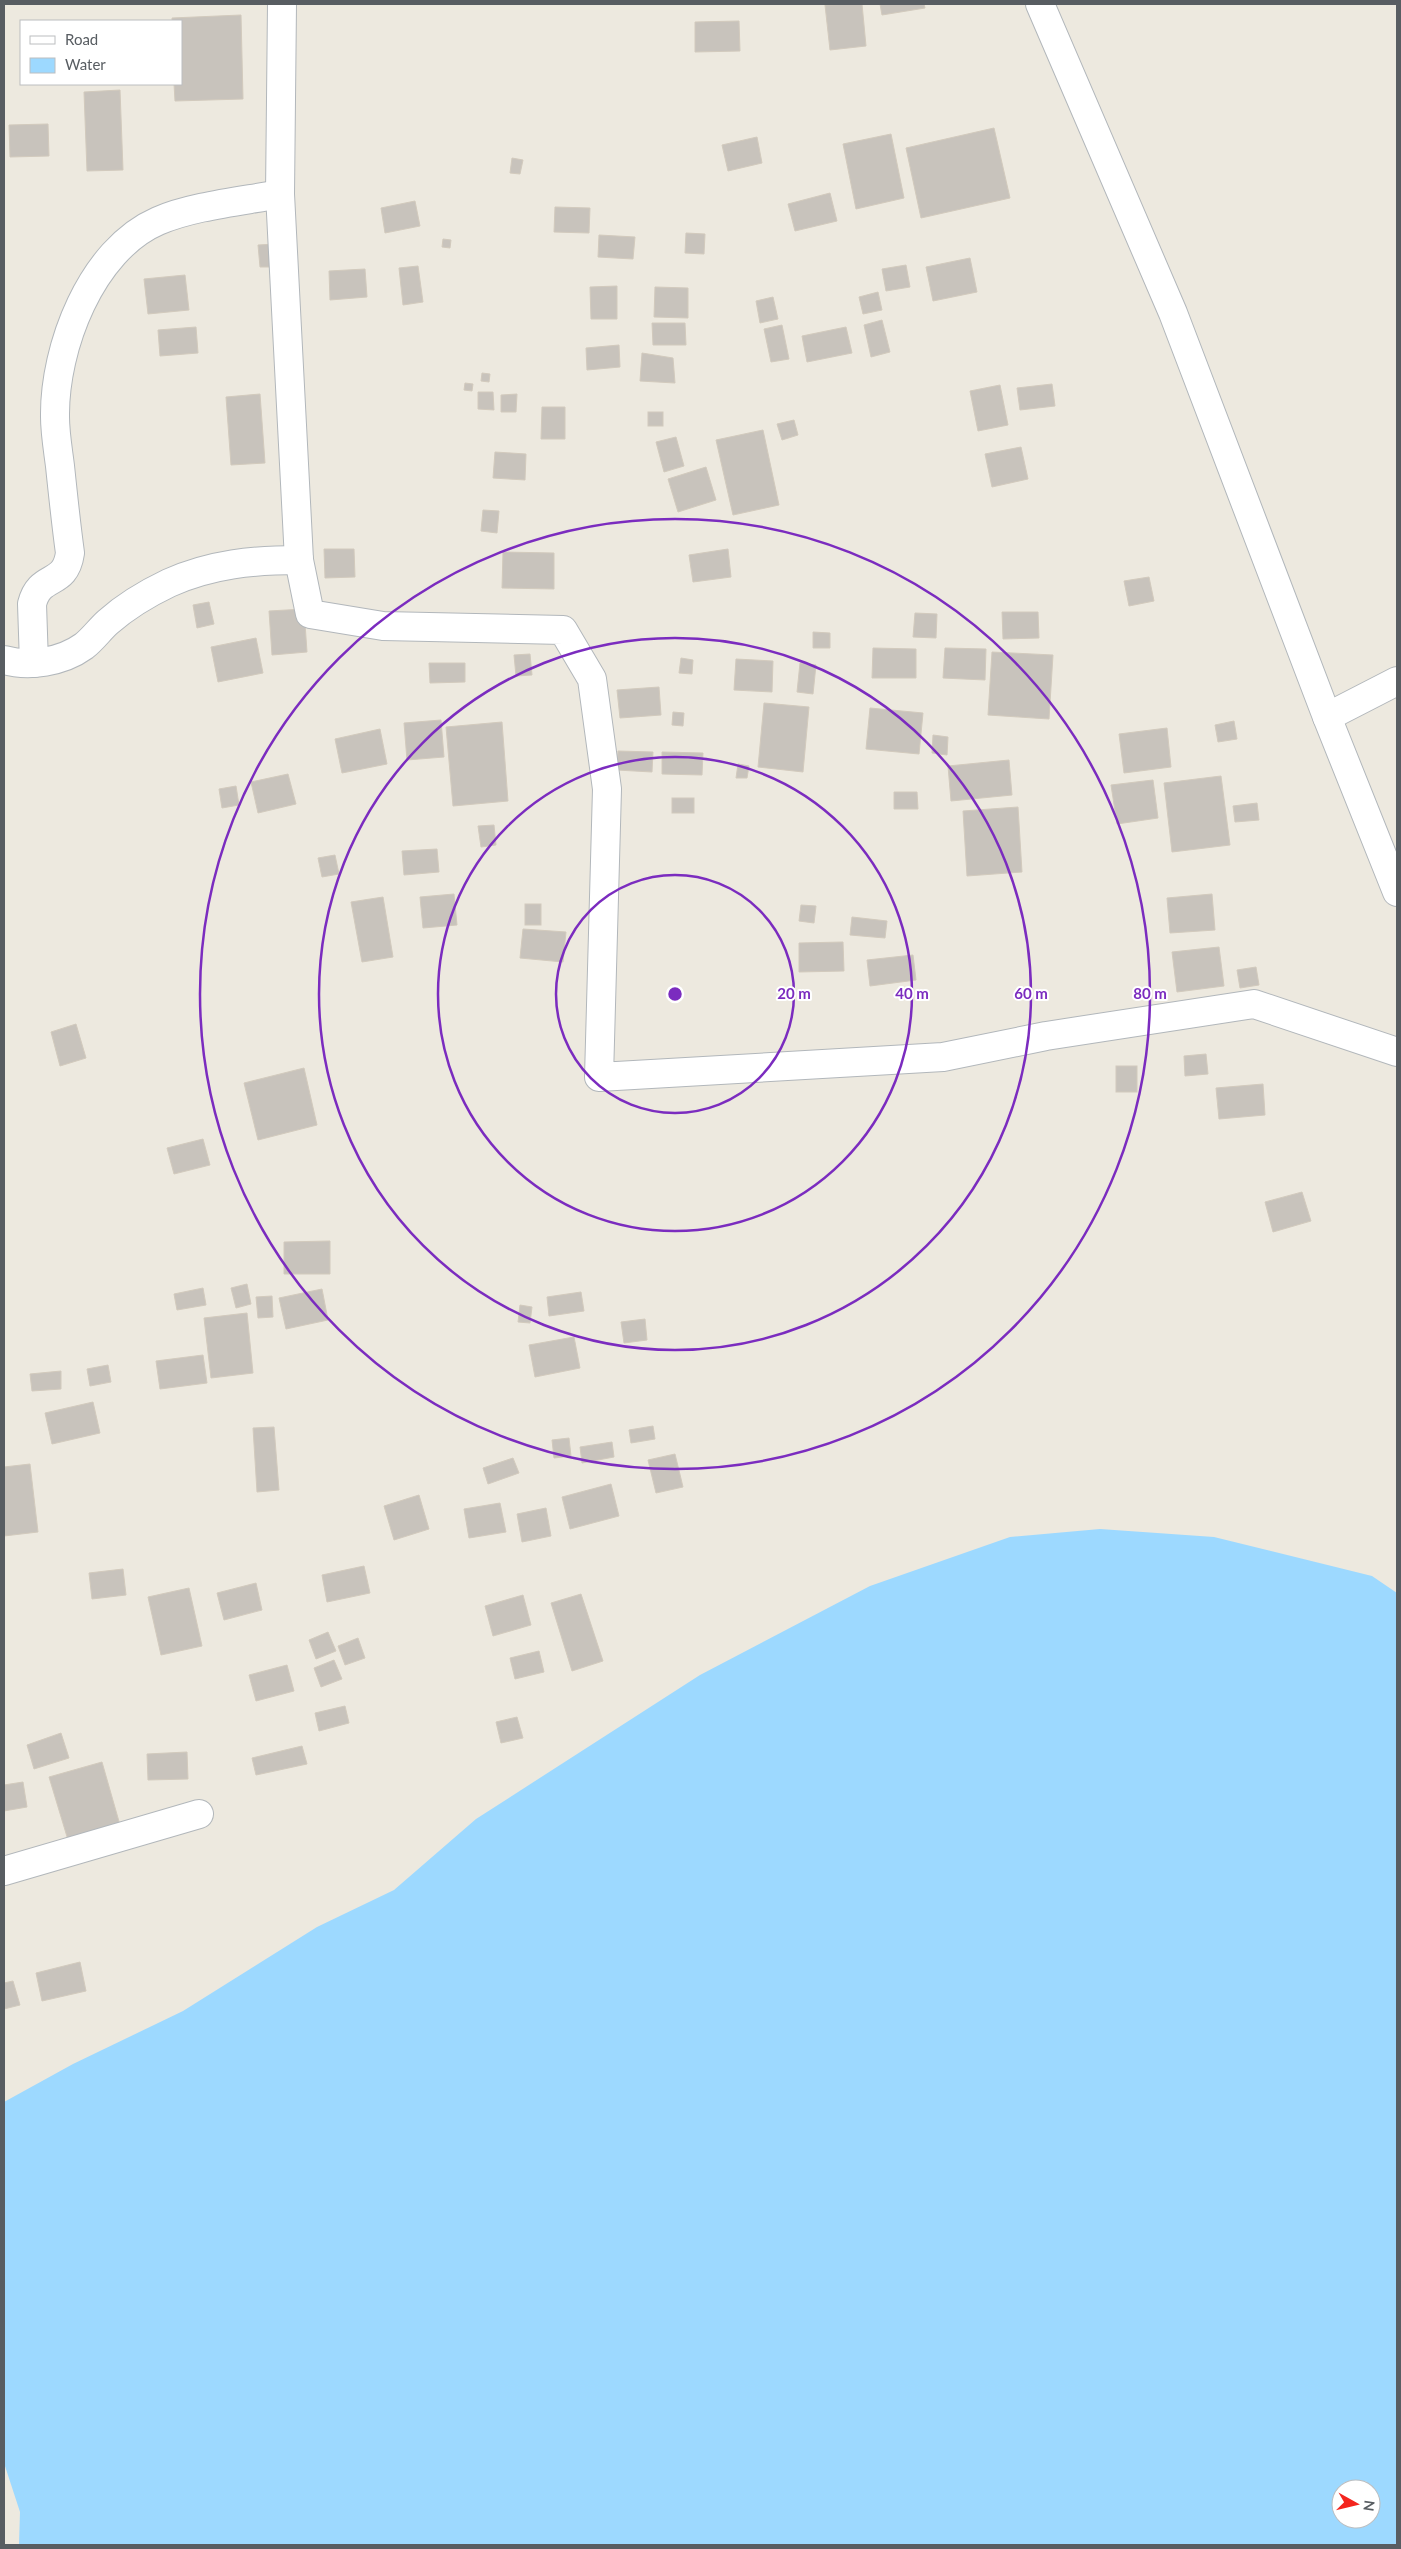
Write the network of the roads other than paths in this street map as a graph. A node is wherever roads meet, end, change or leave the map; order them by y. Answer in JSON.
{"nodes":[{"id":1,"x":282,"y":4,"type":"edge"},
{"id":2,"x":1040,"y":4,"type":"edge"},
{"id":3,"x":280,"y":194,"type":"junction"},
{"id":4,"x":299,"y":560,"type":"junction"},
{"id":5,"x":4,"y":660,"type":"edge"},
{"id":6,"x":34,"y":663,"type":"junction"},
{"id":7,"x":1397,"y":681,"type":"edge"},
{"id":8,"x":1327,"y":717,"type":"junction"},
{"id":9,"x":1397,"y":892,"type":"edge"},
{"id":10,"x":1397,"y":1052,"type":"edge"},
{"id":11,"x":199,"y":1814,"type":"dead end"},
{"id":12,"x":4,"y":1871,"type":"edge"}],
"edges":[{"from":1,"to":3,"type":"street"},
{"from":2,"to":8,"type":"street"},
{"from":3,"to":4,"type":"street"},
{"from":3,"to":6,"type":"street"},
{"from":4,"to":6,"type":"street"},
{"from":4,"to":10,"type":"street"},
{"from":5,"to":6,"type":"street"},
{"from":7,"to":8,"type":"street"},
{"from":8,"to":9,"type":"street"},
{"from":11,"to":12,"type":"street"}]}
